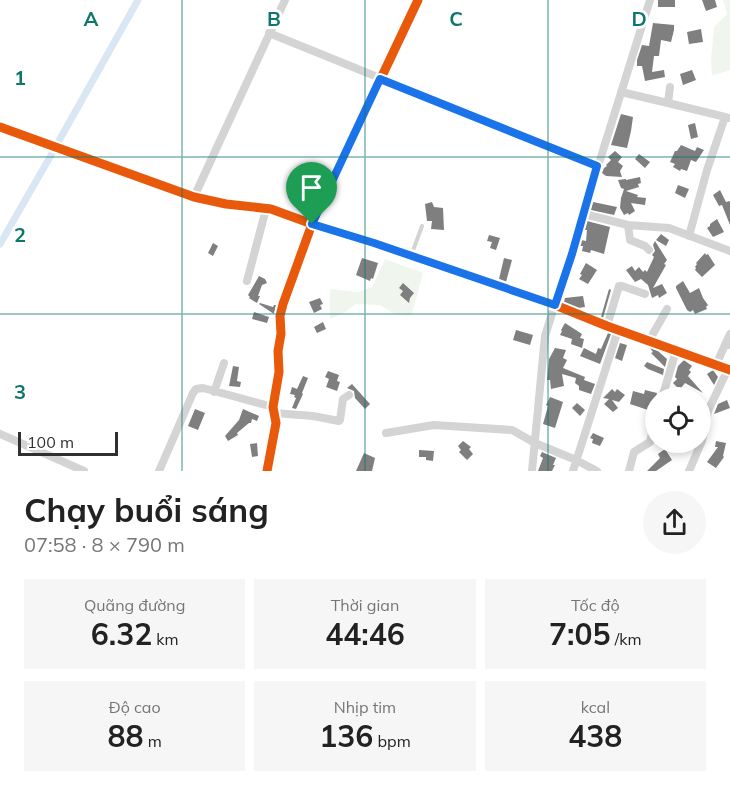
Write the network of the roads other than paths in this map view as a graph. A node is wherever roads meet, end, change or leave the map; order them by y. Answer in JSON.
{"nodes":[{"id":1,"x":285,"y":0,"type":"edge"},
{"id":2,"x":417,"y":0,"type":"edge"},
{"id":3,"x":650,"y":0,"type":"edge"},
{"id":4,"x":269,"y":33,"type":"junction"},
{"id":5,"x":380,"y":79,"type":"junction"},
{"id":6,"x":670,"y":87,"type":"dead end"},
{"id":7,"x":621,"y":92,"type":"junction"},
{"id":8,"x":668,"y":103,"type":"junction"},
{"id":9,"x":728,"y":117,"type":"edge"},
{"id":10,"x":0,"y":127,"type":"edge"},
{"id":11,"x":597,"y":166,"type":"junction"},
{"id":12,"x":194,"y":197,"type":"junction"},
{"id":13,"x":266,"y":209,"type":"junction"},
{"id":14,"x":584,"y":214,"type":"junction"},
{"id":15,"x":312,"y":224,"type":"junction"},
{"id":16,"x":627,"y":225,"type":"junction"},
{"id":17,"x":422,"y":226,"type":"dead end"},
{"id":18,"x":689,"y":236,"type":"junction"},
{"id":19,"x":649,"y":250,"type":"dead end"},
{"id":20,"x":730,"y":251,"type":"edge"},
{"id":21,"x":411,"y":256,"type":"junction"},
{"id":22,"x":247,"y":281,"type":"dead end"},
{"id":23,"x":645,"y":294,"type":"dead end"},
{"id":24,"x":555,"y":305,"type":"junction"},
{"id":25,"x":667,"y":309,"type":"dead end"},
{"id":26,"x":607,"y":326,"type":"junction"},
{"id":27,"x":618,"y":330,"type":"junction"},
{"id":28,"x":730,"y":334,"type":"edge"},
{"id":29,"x":649,"y":341,"type":"junction"},
{"id":30,"x":727,"y":345,"type":"edge"},
{"id":31,"x":676,"y":351,"type":"junction"},
{"id":32,"x":224,"y":363,"type":"dead end"},
{"id":33,"x":716,"y":365,"type":"junction"},
{"id":34,"x":729,"y":369,"type":"edge"},
{"id":35,"x":665,"y":387,"type":"edge"},
{"id":36,"x":214,"y":392,"type":"junction"},
{"id":37,"x":349,"y":394,"type":"dead end"},
{"id":38,"x":274,"y":410,"type":"junction"},
{"id":39,"x":386,"y":433,"type":"dead end"},
{"id":40,"x":0,"y":434,"type":"edge"},
{"id":41,"x":535,"y":443,"type":"junction"},
{"id":42,"x":645,"y":445,"type":"edge"},
{"id":43,"x":576,"y":460,"type":"junction"},
{"id":44,"x":84,"y":471,"type":"edge"},
{"id":45,"x":159,"y":471,"type":"edge"},
{"id":46,"x":267,"y":471,"type":"edge"},
{"id":47,"x":532,"y":471,"type":"edge"},
{"id":48,"x":573,"y":471,"type":"edge"},
{"id":49,"x":597,"y":471,"type":"edge"},
{"id":50,"x":629,"y":471,"type":"edge"},
{"id":51,"x":689,"y":471,"type":"edge"}],
"edges":[{"from":1,"to":4,"type":"street"},
{"from":2,"to":5,"type":"street"},
{"from":3,"to":7,"type":"street"},
{"from":4,"to":5,"type":"street"},
{"from":4,"to":12,"type":"street"},
{"from":5,"to":11,"type":"street"},
{"from":5,"to":15,"type":"street"},
{"from":6,"to":8,"type":"street"},
{"from":7,"to":8,"type":"street"},
{"from":7,"to":11,"type":"street"},
{"from":8,"to":9,"type":"street"},
{"from":9,"to":18,"type":"street"},
{"from":10,"to":12,"type":"street"},
{"from":11,"to":14,"type":"street"},
{"from":12,"to":13,"type":"street"},
{"from":13,"to":15,"type":"street"},
{"from":13,"to":22,"type":"street"},
{"from":14,"to":16,"type":"street"},
{"from":14,"to":24,"type":"street"},
{"from":15,"to":21,"type":"street"},
{"from":15,"to":38,"type":"street"},
{"from":16,"to":18,"type":"street"},
{"from":16,"to":19,"type":"street"},
{"from":17,"to":21,"type":"lane"},
{"from":18,"to":20,"type":"street"},
{"from":21,"to":24,"type":"street"},
{"from":23,"to":26,"type":"street"},
{"from":24,"to":26,"type":"street"},
{"from":24,"to":41,"type":"street"},
{"from":25,"to":29,"type":"street"},
{"from":26,"to":27,"type":"street"},
{"from":27,"to":29,"type":"street"},
{"from":27,"to":43,"type":"street"},
{"from":28,"to":30,"type":"street"},
{"from":29,"to":31,"type":"street"},
{"from":30,"to":33,"type":"street"},
{"from":31,"to":33,"type":"street"},
{"from":31,"to":35,"type":"street"},
{"from":32,"to":36,"type":"street"},
{"from":33,"to":34,"type":"street"},
{"from":34,"to":51,"type":"street"},
{"from":36,"to":38,"type":"street"},
{"from":36,"to":45,"type":"street"},
{"from":37,"to":38,"type":"street"},
{"from":38,"to":46,"type":"street"},
{"from":39,"to":41,"type":"street"},
{"from":40,"to":44,"type":"street"},
{"from":41,"to":43,"type":"street"},
{"from":41,"to":47,"type":"street"},
{"from":42,"to":50,"type":"street"},
{"from":43,"to":48,"type":"street"},
{"from":43,"to":49,"type":"street"}]}
